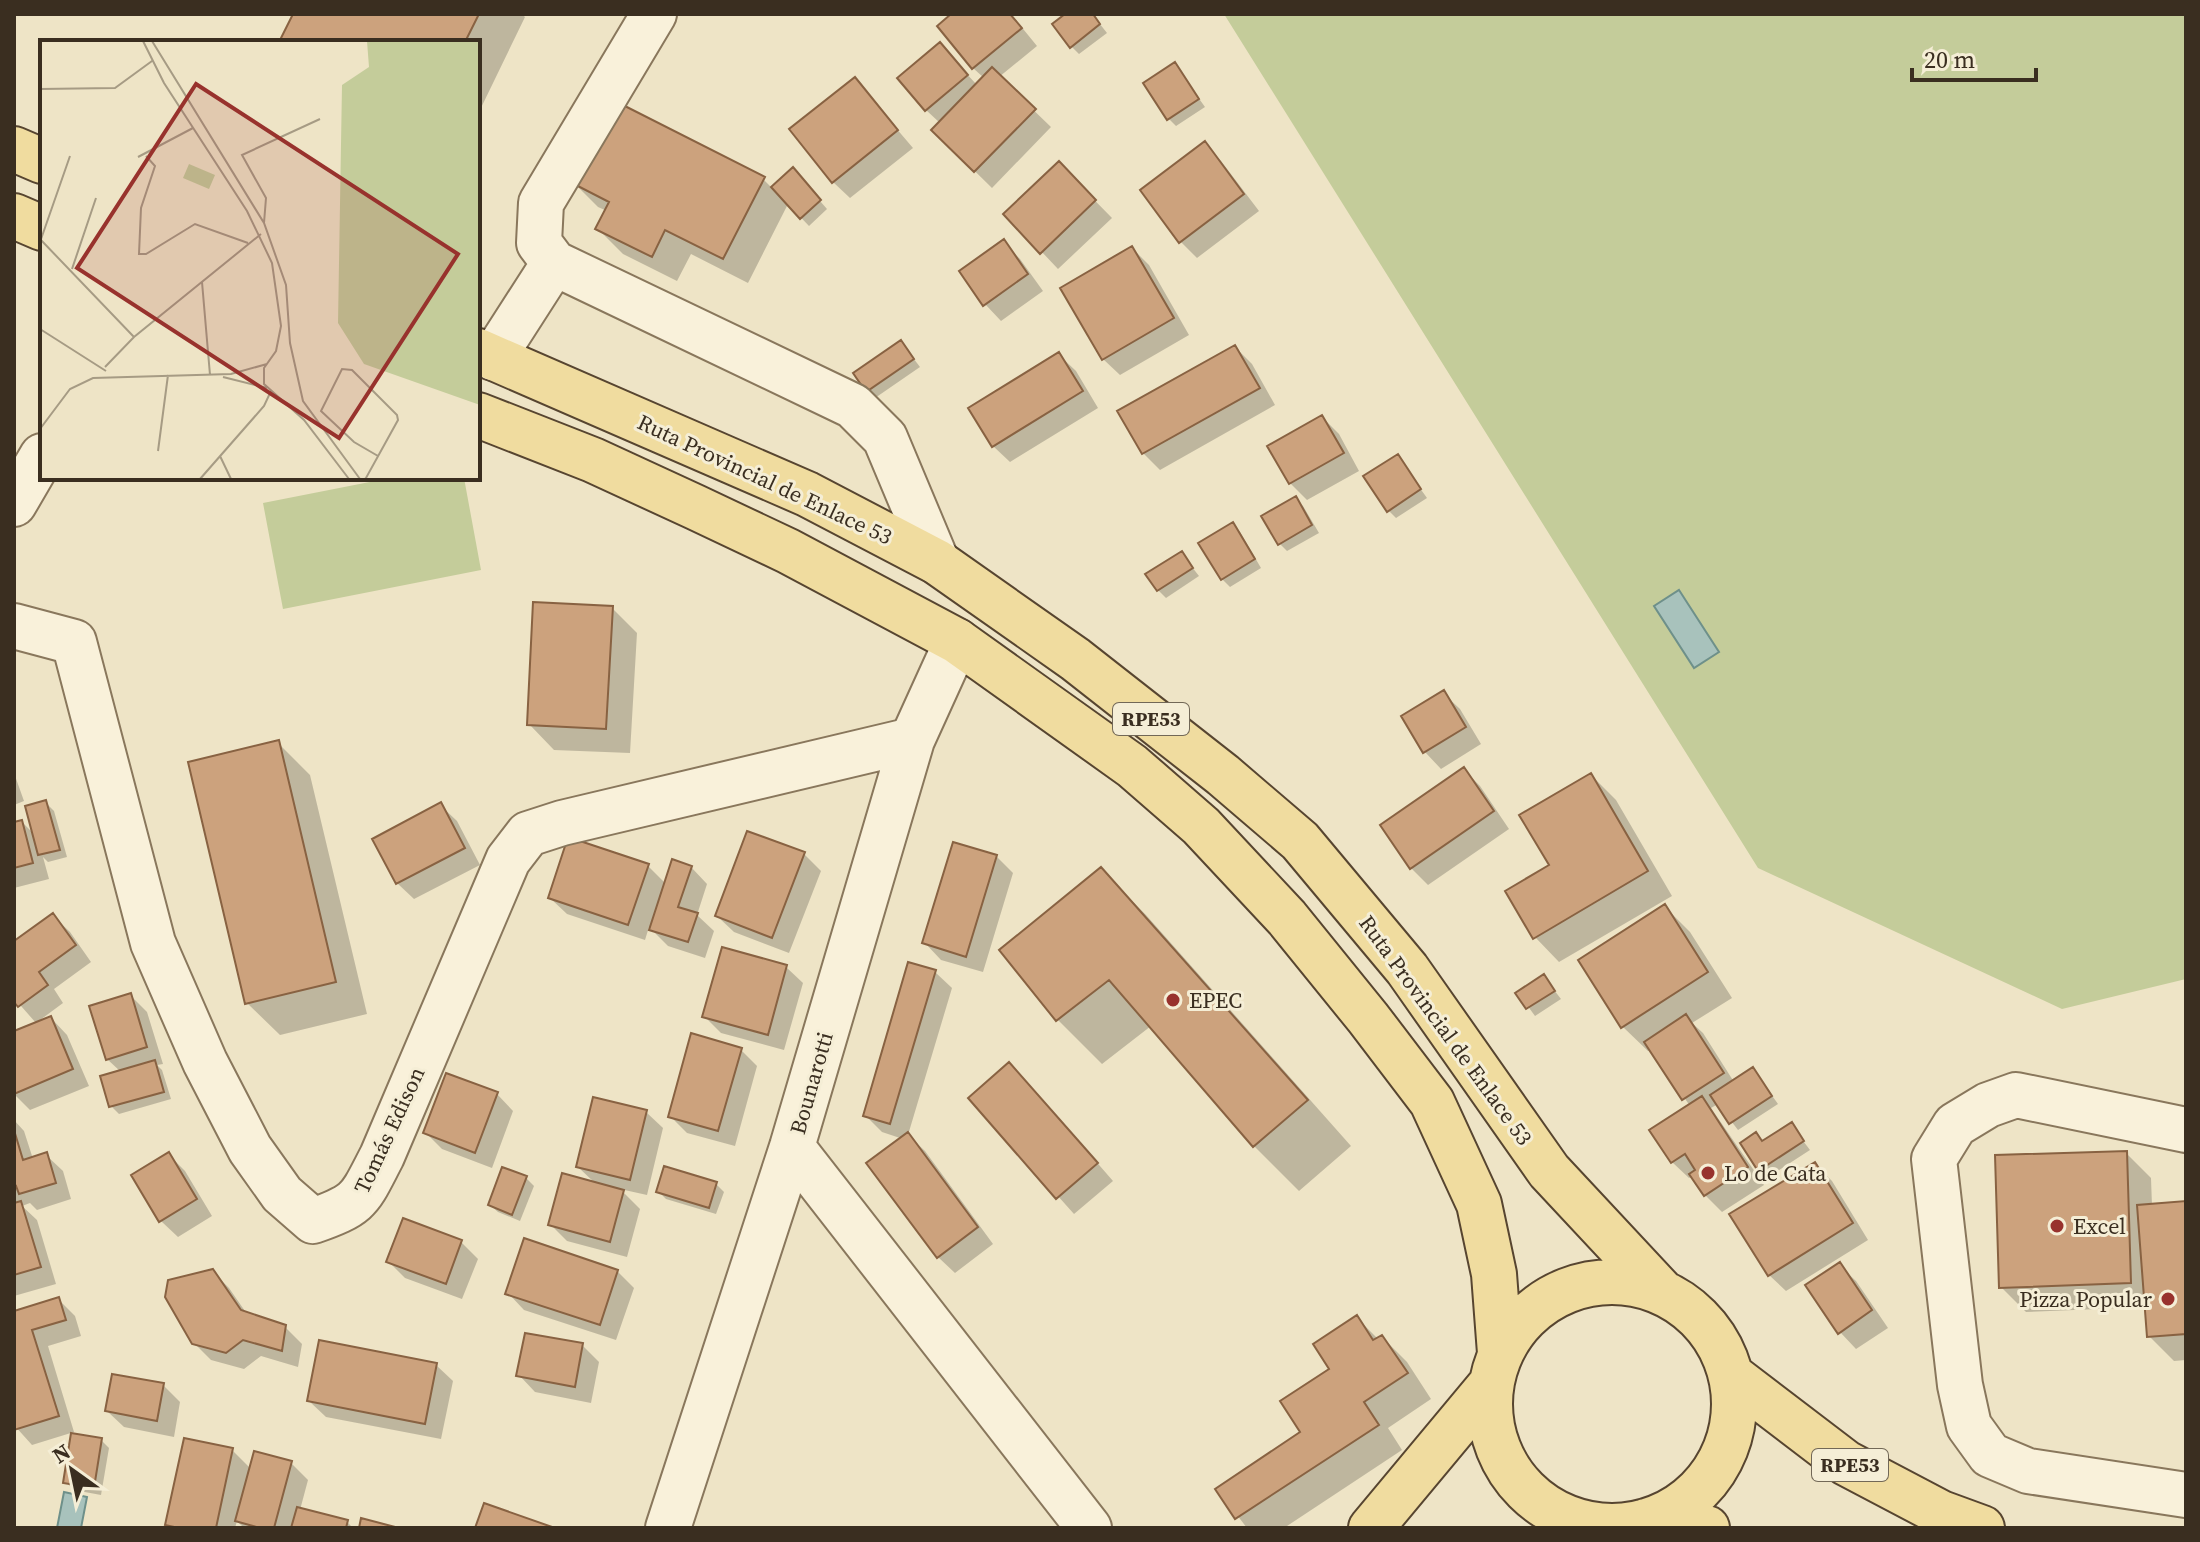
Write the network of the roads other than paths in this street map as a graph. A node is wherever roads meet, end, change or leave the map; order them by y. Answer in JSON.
{"nodes":[{"id":1,"x":654,"y":14,"type":"edge"},
{"id":2,"x":14,"y":149,"type":"edge"},
{"id":3,"x":40,"y":160,"type":"edge"},
{"id":4,"x":14,"y":216,"type":"edge"},
{"id":5,"x":40,"y":227,"type":"edge"},
{"id":6,"x":554,"y":263,"type":"junction"},
{"id":7,"x":486,"y":354,"type":"edge"},
{"id":8,"x":480,"y":416,"type":"edge"},
{"id":9,"x":40,"y":459,"type":"edge"},
{"id":10,"x":14,"y":504,"type":"edge"},
{"id":11,"x":937,"y":562,"type":"junction"},
{"id":12,"x":14,"y":626,"type":"edge"},
{"id":13,"x":957,"y":641,"type":"junction"},
{"id":14,"x":912,"y":740,"type":"junction"},
{"id":15,"x":2186,"y":1130,"type":"edge"},
{"id":16,"x":792,"y":1147,"type":"junction"},
{"id":17,"x":1661,"y":1291,"type":"junction"},
{"id":18,"x":1496,"y":1368,"type":"junction"},
{"id":19,"x":1732,"y":1376,"type":"junction"},
{"id":20,"x":2186,"y":1495,"type":"edge"},
{"id":21,"x":1606,"y":1525,"type":"edge"},
{"id":22,"x":668,"y":1528,"type":"edge"},
{"id":23,"x":1089,"y":1528,"type":"edge"},
{"id":24,"x":1371,"y":1528,"type":"edge"},
{"id":25,"x":1707,"y":1528,"type":"edge"},
{"id":26,"x":1982,"y":1528,"type":"edge"}],
"edges":[{"from":1,"to":6,"type":"street"},
{"from":2,"to":3,"type":"main road"},
{"from":4,"to":5,"type":"main road"},
{"from":6,"to":7,"type":"street"},
{"from":6,"to":11,"type":"street"},
{"from":7,"to":11,"type":"main road","name":"Ruta Provincial de Enlace 53","number":"RPE53"},
{"from":8,"to":13,"type":"main road","number":"RPE53"},
{"from":9,"to":10,"type":"street"},
{"from":11,"to":17,"type":"main road","name":"Ruta Provincial de Enlace 53","number":"RPE53"},
{"from":12,"to":14,"type":"street","name":"Tomás Edison"},
{"from":13,"to":14,"type":"street","name":"Bounarotti"},
{"from":13,"to":18,"type":"main road","number":"RPE53"},
{"from":14,"to":16,"type":"street","name":"Bounarotti"},
{"from":15,"to":20,"type":"street"},
{"from":16,"to":22,"type":"street","name":"Bounarotti"},
{"from":16,"to":23,"type":"street"},
{"from":17,"to":18,"type":"main road","number":"RPE53"},
{"from":17,"to":19,"type":"main road","number":"RPE53"},
{"from":18,"to":21,"type":"main road","number":"RPE53"},
{"from":18,"to":24,"type":"main road"},
{"from":19,"to":21,"type":"main road","number":"RPE53"},
{"from":19,"to":26,"type":"main road","number":"RPE53"},
{"from":21,"to":25,"type":"main road","number":"RPE53"}]}
